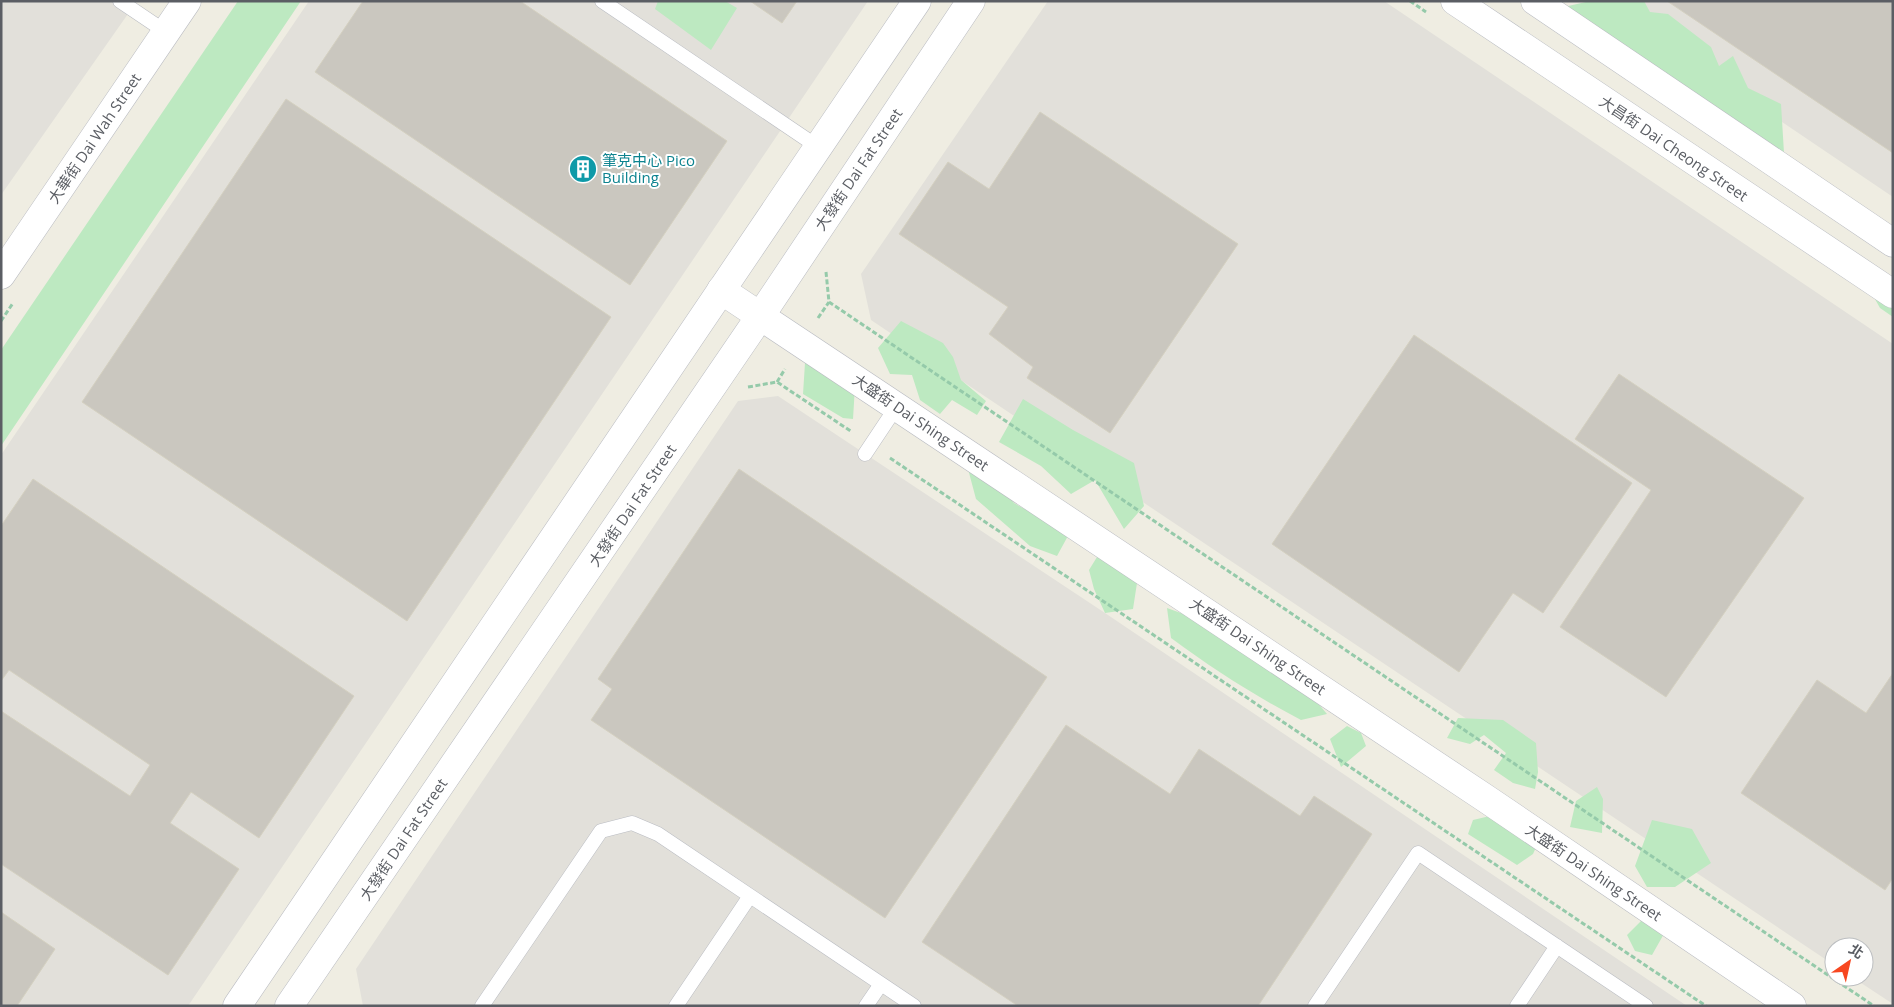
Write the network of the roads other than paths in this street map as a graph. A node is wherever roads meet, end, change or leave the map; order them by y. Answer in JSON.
{"nodes":[{"id":1,"x":120,"y":1,"type":"edge"},
{"id":2,"x":187,"y":1,"type":"edge"},
{"id":3,"x":602,"y":1,"type":"edge"},
{"id":4,"x":917,"y":1,"type":"edge"},
{"id":5,"x":971,"y":1,"type":"edge"},
{"id":6,"x":1455,"y":1,"type":"edge"},
{"id":7,"x":1534,"y":1,"type":"edge"},
{"id":8,"x":166,"y":32,"type":"junction"},
{"id":9,"x":818,"y":147,"type":"junction"},
{"id":10,"x":1893,"y":243,"type":"edge"},
{"id":11,"x":1,"y":275,"type":"edge"},
{"id":12,"x":722,"y":290,"type":"junction"},
{"id":13,"x":1893,"y":294,"type":"edge"},
{"id":14,"x":761,"y":315,"type":"junction"},
{"id":15,"x":897,"y":406,"type":"junction"},
{"id":16,"x":868,"y":450,"type":"road end"},
{"id":17,"x":750,"y":896,"type":"junction"},
{"id":18,"x":1557,"y":946,"type":"junction"},
{"id":19,"x":881,"y":984,"type":"junction"},
{"id":20,"x":237,"y":1006,"type":"edge"},
{"id":21,"x":289,"y":1006,"type":"edge"},
{"id":22,"x":482,"y":1006,"type":"edge"},
{"id":23,"x":676,"y":1006,"type":"edge"},
{"id":24,"x":866,"y":1006,"type":"edge"},
{"id":25,"x":914,"y":1006,"type":"edge"},
{"id":26,"x":1315,"y":1006,"type":"edge"},
{"id":27,"x":1517,"y":1006,"type":"edge"},
{"id":28,"x":1646,"y":1006,"type":"edge"},
{"id":29,"x":1792,"y":1006,"type":"edge"}],
"edges":[{"from":1,"to":8,"type":"lane"},
{"from":2,"to":8,"type":"street","name":"大華街 Dai Wah Street"},
{"from":3,"to":9,"type":"lane"},
{"from":4,"to":9,"type":"street"},
{"from":5,"to":14,"type":"street","name":"大發街 Dai Fat Street"},
{"from":6,"to":13,"type":"street","name":"大昌街 Dai Cheong Street"},
{"from":7,"to":10,"type":"street"},
{"from":8,"to":11,"type":"street","name":"大華街 Dai Wah Street"},
{"from":9,"to":12,"type":"street"},
{"from":12,"to":14,"type":"street","name":"大盛街 Dai Shing Street"},
{"from":12,"to":20,"type":"street"},
{"from":14,"to":15,"type":"street","name":"大盛街 Dai Shing Street"},
{"from":14,"to":21,"type":"street","name":"大發街 Dai Fat Street"},
{"from":15,"to":16,"type":"lane"},
{"from":15,"to":29,"type":"street","name":"大盛街 Dai Shing Street"},
{"from":17,"to":19,"type":"lane"},
{"from":17,"to":22,"type":"lane"},
{"from":17,"to":23,"type":"lane"},
{"from":18,"to":26,"type":"lane"},
{"from":18,"to":27,"type":"lane"},
{"from":18,"to":28,"type":"lane"},
{"from":19,"to":24,"type":"lane"},
{"from":19,"to":25,"type":"lane"}]}
